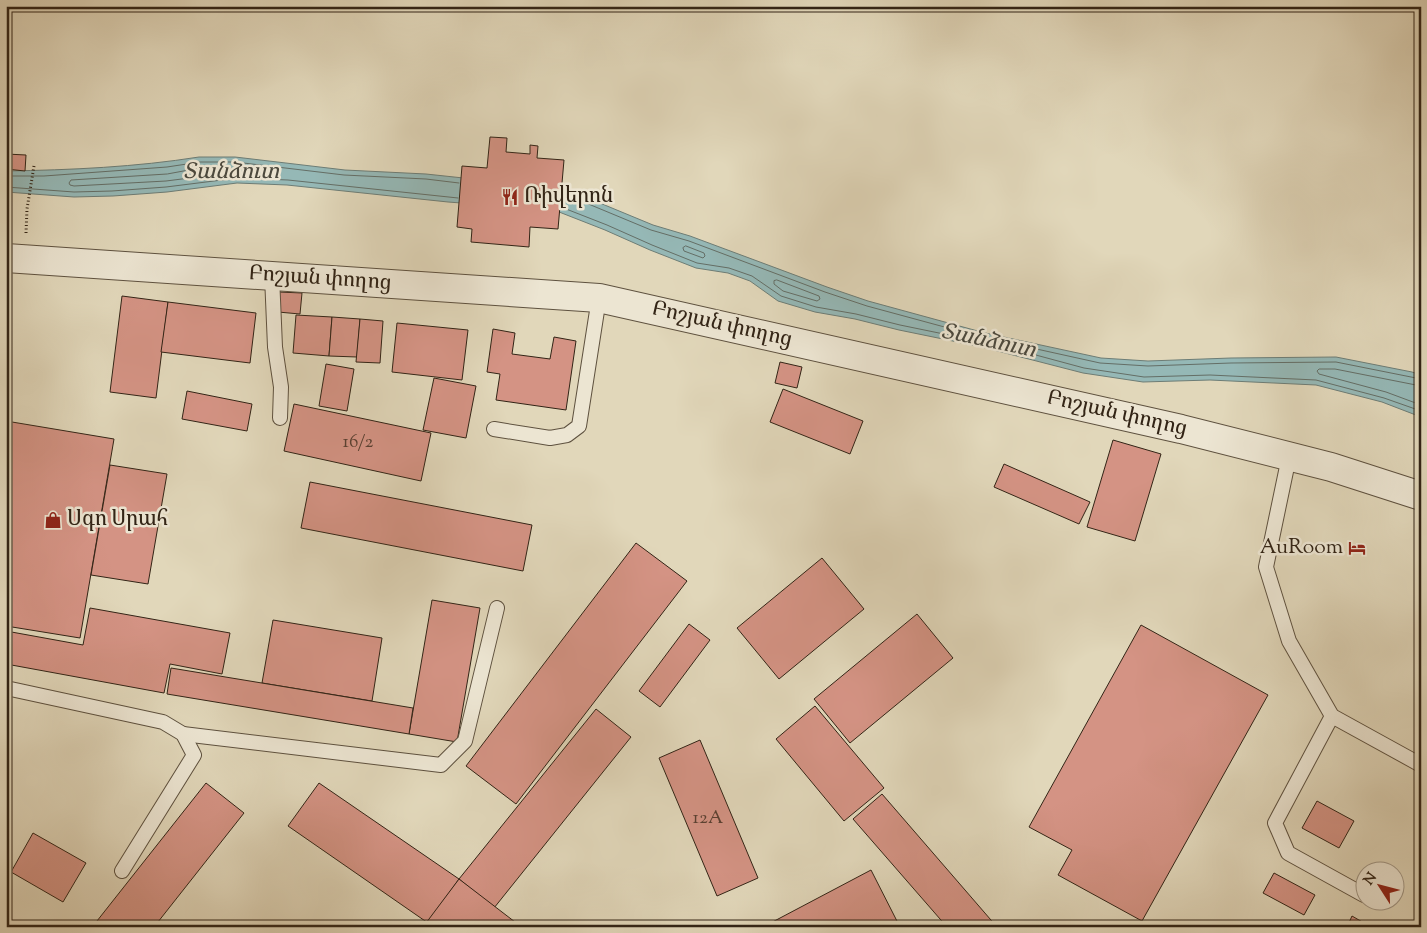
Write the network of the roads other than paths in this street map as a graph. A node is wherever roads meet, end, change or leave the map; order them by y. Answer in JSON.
{"nodes":[{"id":1,"x":6,"y":258,"type":"edge"},
{"id":2,"x":272,"y":276,"type":"junction"},
{"id":3,"x":599,"y":298,"type":"junction"},
{"id":4,"x":280,"y":418,"type":"dead end"},
{"id":5,"x":494,"y":429,"type":"dead end"},
{"id":6,"x":1289,"y":457,"type":"junction"},
{"id":7,"x":1421,"y":496,"type":"edge"},
{"id":8,"x":497,"y":608,"type":"dead end"},
{"id":9,"x":6,"y":688,"type":"edge"},
{"id":10,"x":1332,"y":716,"type":"junction"},
{"id":11,"x":183,"y":734,"type":"junction"},
{"id":12,"x":1421,"y":765,"type":"edge"},
{"id":13,"x":122,"y":871,"type":"dead end"},
{"id":14,"x":1354,"y":889,"type":"edge"}],
"edges":[{"from":1,"to":2,"type":"street","name":"Բոշյան փողոց"},
{"from":2,"to":3,"type":"street","name":"Բոշյան փողոց"},
{"from":2,"to":4,"type":"lane"},
{"from":3,"to":5,"type":"lane"},
{"from":3,"to":6,"type":"street","name":"Բոշյան փողոց"},
{"from":6,"to":7,"type":"street","name":"Բոշյան փողոց"},
{"from":6,"to":10,"type":"lane"},
{"from":8,"to":11,"type":"lane"},
{"from":9,"to":11,"type":"lane"},
{"from":10,"to":12,"type":"lane"},
{"from":10,"to":14,"type":"lane"},
{"from":11,"to":13,"type":"lane"}]}
